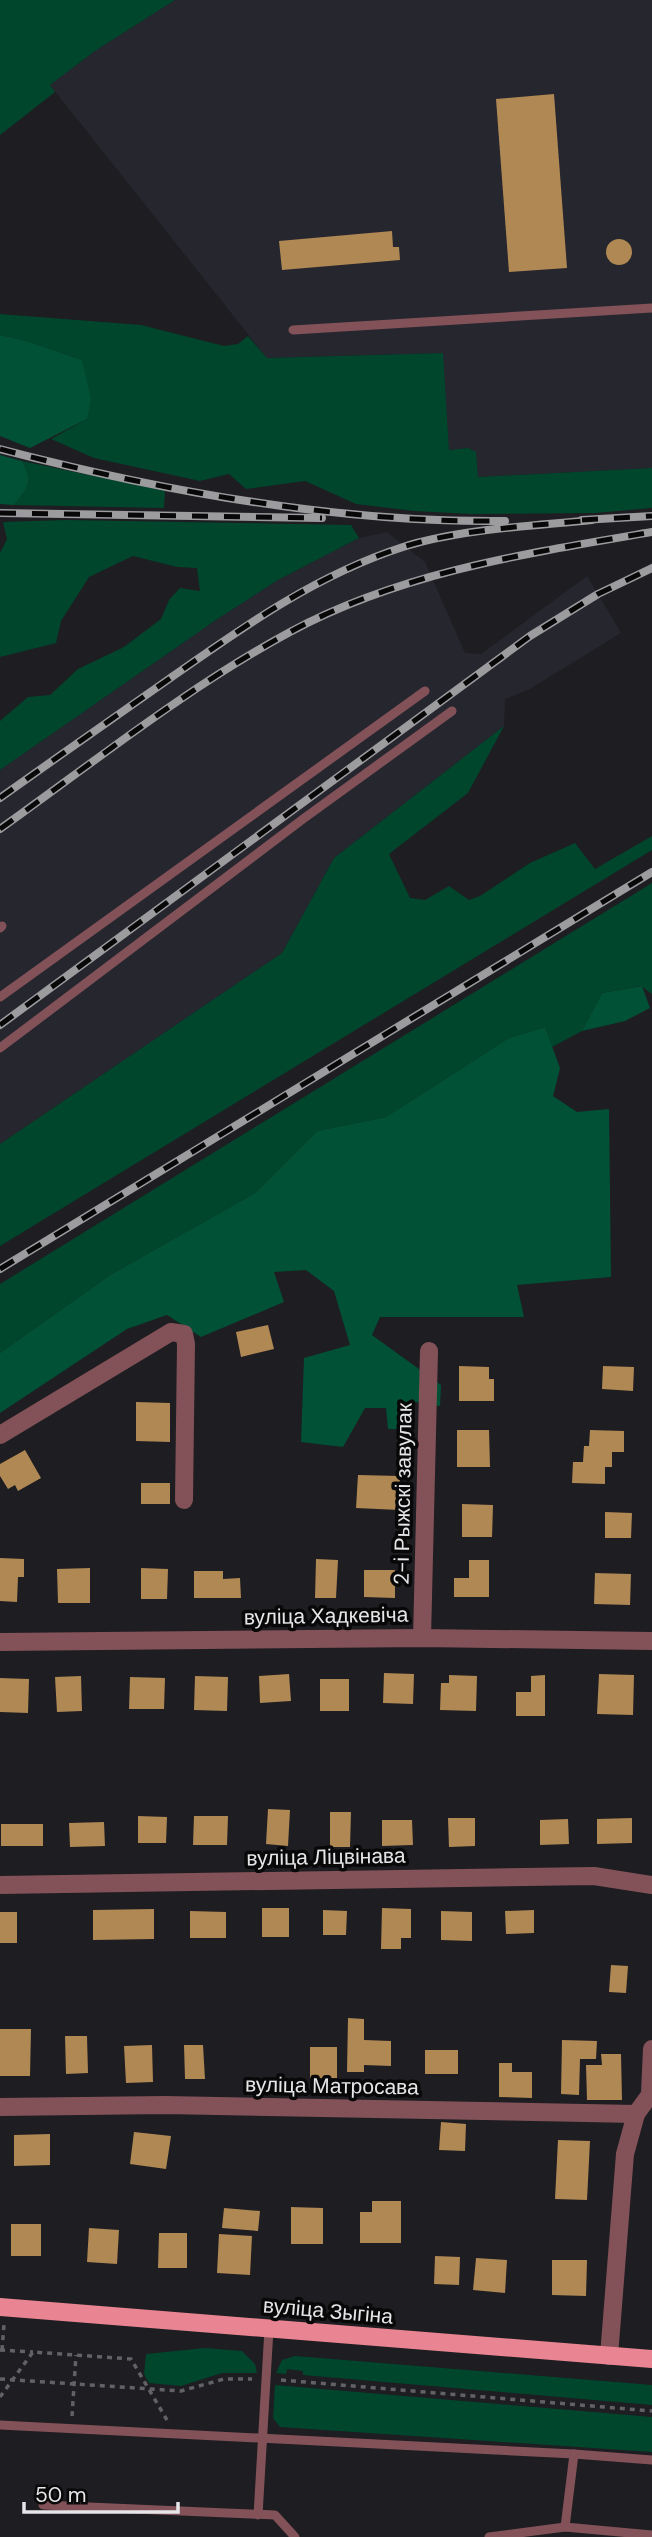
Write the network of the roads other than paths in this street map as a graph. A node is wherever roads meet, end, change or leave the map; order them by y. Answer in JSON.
{"nodes":[{"id":1,"x":652,"y":308,"type":"edge"},
{"id":2,"x":293,"y":330,"type":"dead end"},
{"id":3,"x":425,"y":691,"type":"dead end"},
{"id":4,"x":452,"y":712,"type":"dead end"},
{"id":5,"x":0,"y":997,"type":"edge"},
{"id":6,"x":0,"y":1048,"type":"edge"},
{"id":7,"x":429,"y":1351,"type":"dead end"},
{"id":8,"x":0,"y":1435,"type":"edge"},
{"id":9,"x":184,"y":1500,"type":"dead end"},
{"id":10,"x":422,"y":1638,"type":"junction"},
{"id":11,"x":652,"y":1641,"type":"edge"},
{"id":12,"x":0,"y":1642,"type":"edge"},
{"id":13,"x":0,"y":1885,"type":"edge"},
{"id":14,"x":652,"y":1885,"type":"edge"},
{"id":15,"x":652,"y":2049,"type":"edge"},
{"id":16,"x":651,"y":2093,"type":"edge"},
{"id":17,"x":0,"y":2107,"type":"edge"},
{"id":18,"x":636,"y":2115,"type":"junction"},
{"id":19,"x":2,"y":2308,"type":"edge"},
{"id":20,"x":269,"y":2329,"type":"junction"},
{"id":21,"x":610,"y":2356,"type":"junction"},
{"id":22,"x":652,"y":2359,"type":"edge"},
{"id":23,"x":0,"y":2425,"type":"edge"},
{"id":24,"x":262,"y":2439,"type":"junction"},
{"id":25,"x":574,"y":2454,"type":"junction"},
{"id":26,"x":652,"y":2460,"type":"edge"},
{"id":27,"x":43,"y":2505,"type":"dead end"},
{"id":28,"x":258,"y":2515,"type":"junction"},
{"id":29,"x":565,"y":2527,"type":"junction"},
{"id":30,"x":652,"y":2535,"type":"edge"},
{"id":31,"x":295,"y":2537,"type":"edge"},
{"id":32,"x":489,"y":2537,"type":"edge"}],
"edges":[{"from":1,"to":2,"type":"lane"},
{"from":3,"to":5,"type":"lane"},
{"from":4,"to":6,"type":"lane"},
{"from":7,"to":10,"type":"street","name":"2-і Рыжскі завулак"},
{"from":8,"to":9,"type":"street"},
{"from":10,"to":11,"type":"street","name":"вуліца Хадкевіча"},
{"from":10,"to":12,"type":"street","name":"вуліца Хадкевіча"},
{"from":13,"to":14,"type":"street","name":"вуліца Ліцвінава"},
{"from":15,"to":16,"type":"street"},
{"from":16,"to":18,"type":"street"},
{"from":17,"to":18,"type":"street","name":"вуліца Матросава"},
{"from":18,"to":21,"type":"street"},
{"from":19,"to":20,"type":"main road","name":"вуліца Зыгіна"},
{"from":20,"to":21,"type":"main road","name":"вуліца Зыгіна"},
{"from":20,"to":24,"type":"lane"},
{"from":21,"to":22,"type":"main road","name":"вуліца Зыгіна"},
{"from":23,"to":24,"type":"lane"},
{"from":24,"to":25,"type":"lane"},
{"from":24,"to":28,"type":"lane"},
{"from":25,"to":26,"type":"lane"},
{"from":25,"to":29,"type":"lane"},
{"from":27,"to":28,"type":"lane"},
{"from":28,"to":31,"type":"lane"},
{"from":29,"to":30,"type":"lane"},
{"from":29,"to":32,"type":"lane"}]}
